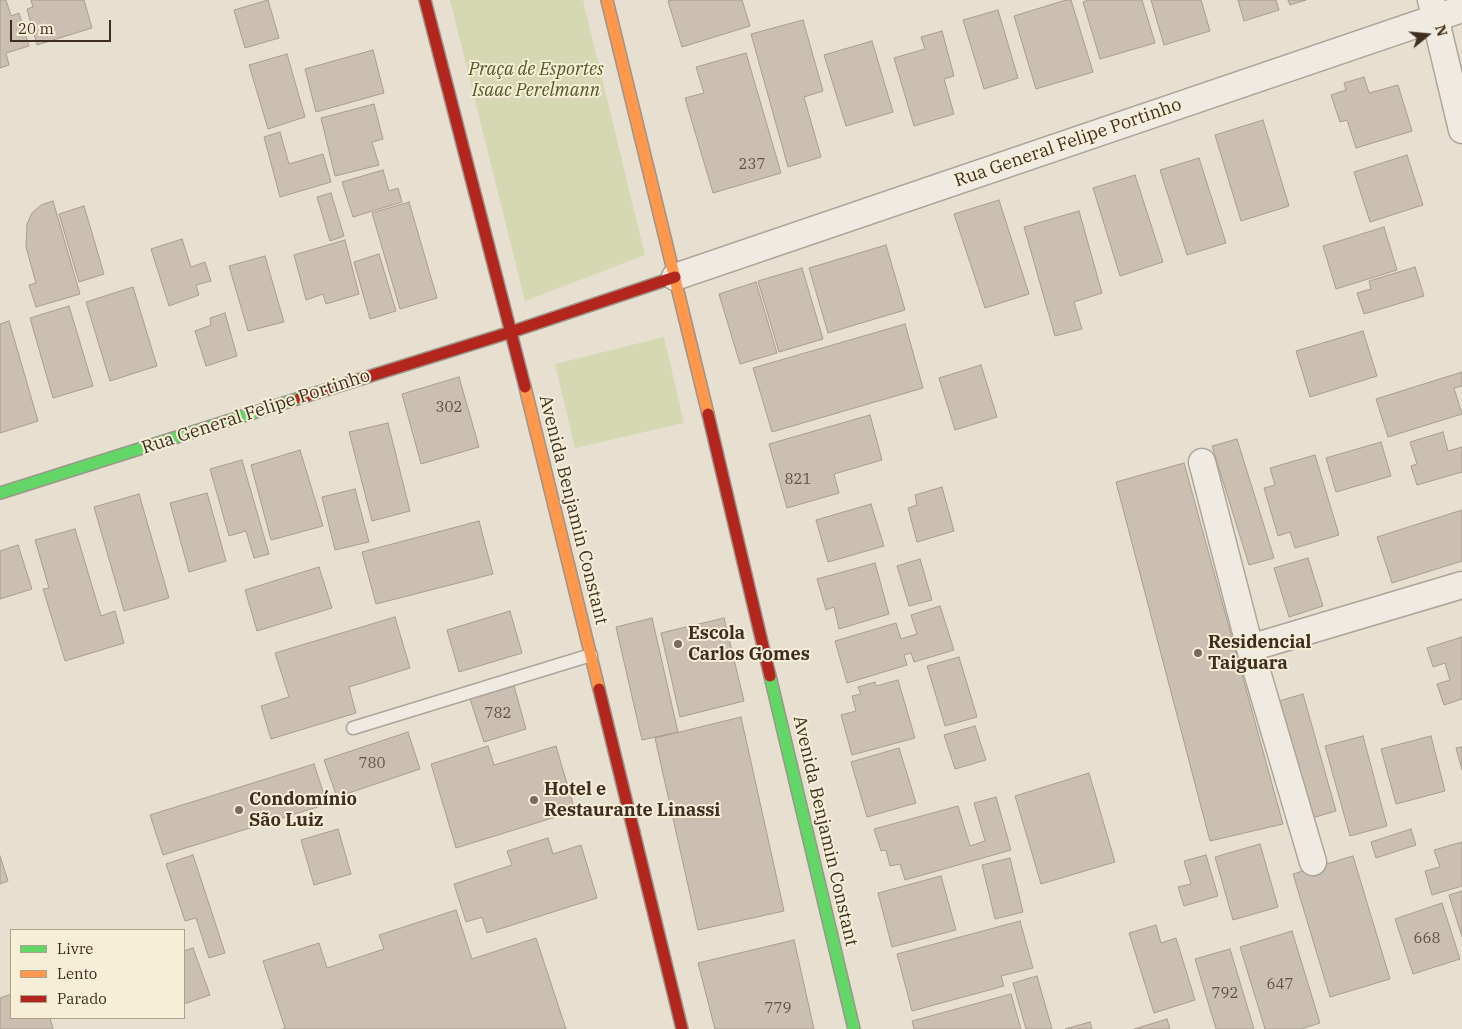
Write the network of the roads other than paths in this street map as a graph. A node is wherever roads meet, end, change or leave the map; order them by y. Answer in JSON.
{"nodes":[{"id":1,"x":425,"y":0,"type":"edge"},
{"id":2,"x":607,"y":0,"type":"edge"},
{"id":3,"x":1433,"y":9,"type":"edge"},
{"id":4,"x":1462,"y":10,"type":"edge"},
{"id":5,"x":1462,"y":130,"type":"edge"},
{"id":6,"x":675,"y":277,"type":"junction"},
{"id":7,"x":511,"y":332,"type":"junction"},
{"id":8,"x":1202,"y":462,"type":"dead end"},
{"id":9,"x":0,"y":493,"type":"edge"},
{"id":10,"x":1462,"y":585,"type":"edge"},
{"id":11,"x":1250,"y":648,"type":"junction"},
{"id":12,"x":591,"y":655,"type":"junction"},
{"id":13,"x":353,"y":728,"type":"dead end"},
{"id":14,"x":1313,"y":862,"type":"dead end"},
{"id":15,"x":682,"y":1029,"type":"edge"},
{"id":16,"x":854,"y":1029,"type":"edge"}],
"edges":[{"from":1,"to":7,"type":"main road","name":"Avenida Benjamin Constant"},
{"from":2,"to":6,"type":"main road","name":"Avenida Benjamin Constant"},
{"from":3,"to":4,"type":"street","name":"Rua General Felipe Portinho"},
{"from":3,"to":5,"type":"street"},
{"from":3,"to":6,"type":"street","name":"Rua General Felipe Portinho"},
{"from":6,"to":7,"type":"main road","name":"Rua General Felipe Portinho"},
{"from":6,"to":16,"type":"main road","name":"Avenida Benjamin Constant"},
{"from":7,"to":9,"type":"main road","name":"Rua General Felipe Portinho"},
{"from":7,"to":12,"type":"main road","name":"Avenida Benjamin Constant"},
{"from":8,"to":11,"type":"street"},
{"from":10,"to":11,"type":"street"},
{"from":11,"to":14,"type":"street"},
{"from":12,"to":13,"type":"lane"},
{"from":12,"to":15,"type":"main road","name":"Avenida Benjamin Constant"}]}
